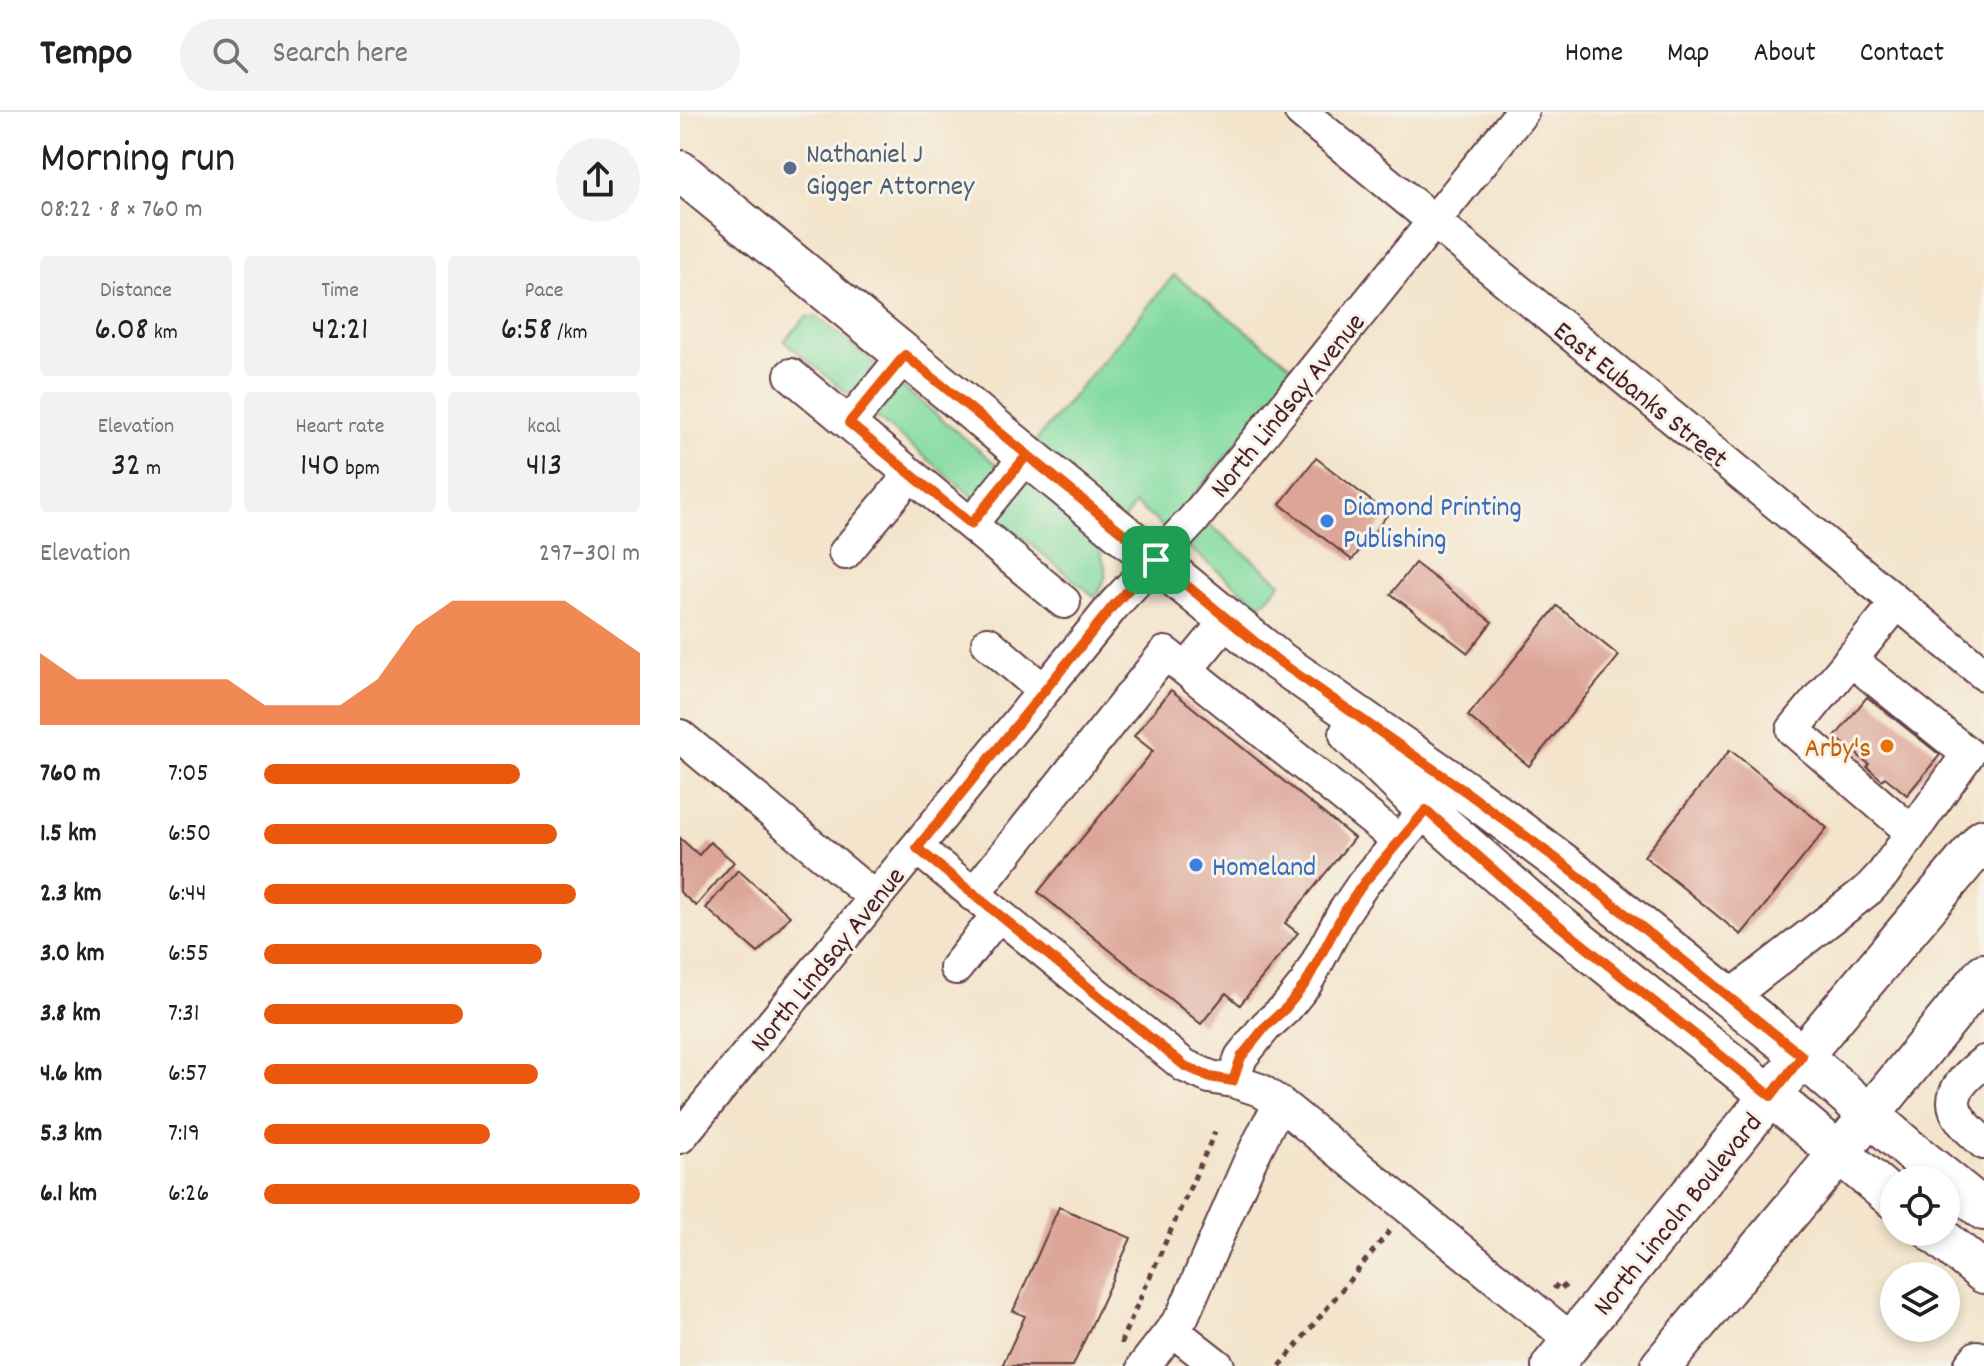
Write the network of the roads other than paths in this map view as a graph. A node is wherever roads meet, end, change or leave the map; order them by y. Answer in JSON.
{"nodes":[{"id":1,"x":1301,"y":112,"type":"edge"},
{"id":2,"x":1522,"y":112,"type":"edge"},
{"id":3,"x":680,"y":171,"type":"edge"},
{"id":4,"x":1433,"y":221,"type":"junction"},
{"id":5,"x":905,"y":355,"type":"junction"},
{"id":6,"x":791,"y":375,"type":"dead end"},
{"id":7,"x":849,"y":423,"type":"junction"},
{"id":8,"x":1027,"y":455,"type":"junction"},
{"id":9,"x":911,"y":474,"type":"junction"},
{"id":10,"x":971,"y":524,"type":"junction"},
{"id":11,"x":845,"y":553,"type":"dead end"},
{"id":12,"x":1156,"y":560,"type":"junction"},
{"id":13,"x":1064,"y":602,"type":"dead end"},
{"id":14,"x":1897,"y":603,"type":"junction"},
{"id":15,"x":1228,"y":619,"type":"junction"},
{"id":16,"x":988,"y":643,"type":"dead end"},
{"id":17,"x":1850,"y":659,"type":"junction"},
{"id":18,"x":1277,"y":660,"type":"junction"},
{"id":19,"x":1186,"y":670,"type":"junction"},
{"id":20,"x":1984,"y":674,"type":"edge"},
{"id":21,"x":1043,"y":690,"type":"junction"},
{"id":22,"x":680,"y":736,"type":"edge"},
{"id":23,"x":1292,"y":755,"type":"junction"},
{"id":24,"x":1313,"y":790,"type":"dead end"},
{"id":25,"x":1426,"y":810,"type":"junction"},
{"id":26,"x":1341,"y":813,"type":"dead end"},
{"id":27,"x":1388,"y":832,"type":"junction"},
{"id":28,"x":1912,"y":832,"type":"junction"},
{"id":29,"x":1984,"y":839,"type":"edge"},
{"id":30,"x":917,"y":848,"type":"junction"},
{"id":31,"x":875,"y":898,"type":"junction"},
{"id":32,"x":985,"y":905,"type":"junction"},
{"id":33,"x":956,"y":968,"type":"dead end"},
{"id":34,"x":1984,"y":974,"type":"edge"},
{"id":35,"x":1729,"y":998,"type":"junction"},
{"id":36,"x":1802,"y":1056,"type":"junction"},
{"id":37,"x":1984,"y":1062,"type":"edge"},
{"id":38,"x":1233,"y":1081,"type":"junction"},
{"id":39,"x":1771,"y":1096,"type":"junction"},
{"id":40,"x":1282,"y":1105,"type":"junction"},
{"id":41,"x":1869,"y":1115,"type":"junction"},
{"id":42,"x":680,"y":1137,"type":"edge"},
{"id":43,"x":1984,"y":1143,"type":"edge"},
{"id":44,"x":1839,"y":1153,"type":"junction"},
{"id":45,"x":1880,"y":1187,"type":"edge"},
{"id":46,"x":1984,"y":1210,"type":"edge"},
{"id":47,"x":1951,"y":1246,"type":"edge"},
{"id":48,"x":1984,"y":1273,"type":"edge"},
{"id":49,"x":1172,"y":1330,"type":"junction"},
{"id":50,"x":1562,"y":1353,"type":"edge"},
{"id":51,"x":1984,"y":1359,"type":"edge"},
{"id":52,"x":1134,"y":1361,"type":"edge"},
{"id":53,"x":1218,"y":1366,"type":"edge"},
{"id":54,"x":1661,"y":1366,"type":"edge"},
{"id":55,"x":1970,"y":1366,"type":"edge"}],
"edges":[{"from":1,"to":4,"type":"street","name":"East Eubanks Street"},
{"from":2,"to":4,"type":"street","name":"North Lindsay Avenue"},
{"from":3,"to":5,"type":"main road"},
{"from":4,"to":12,"type":"street","name":"North Lindsay Avenue"},
{"from":4,"to":14,"type":"street","name":"East Eubanks Street"},
{"from":5,"to":7,"type":"street"},
{"from":5,"to":8,"type":"main road"},
{"from":6,"to":7,"type":"street"},
{"from":7,"to":9,"type":"street"},
{"from":8,"to":10,"type":"street"},
{"from":8,"to":12,"type":"main road"},
{"from":9,"to":10,"type":"street"},
{"from":9,"to":11,"type":"street"},
{"from":10,"to":13,"type":"street"},
{"from":12,"to":15,"type":"main road"},
{"from":12,"to":21,"type":"street","name":"North Lindsay Avenue"},
{"from":14,"to":17,"type":"street"},
{"from":14,"to":20,"type":"street","name":"East Eubanks Street"},
{"from":15,"to":18,"type":"main road"},
{"from":15,"to":19,"type":"street"},
{"from":16,"to":21,"type":"street"},
{"from":17,"to":28,"type":"street"},
{"from":17,"to":28,"type":"street"},
{"from":18,"to":25,"type":"main road"},
{"from":18,"to":35,"type":"main road"},
{"from":19,"to":23,"type":"street"},
{"from":19,"to":32,"type":"street"},
{"from":21,"to":30,"type":"street","name":"North Lindsay Avenue"},
{"from":22,"to":31,"type":"street"},
{"from":23,"to":24,"type":"street"},
{"from":23,"to":27,"type":"street"},
{"from":25,"to":27,"type":"street"},
{"from":25,"to":39,"type":"main road"},
{"from":26,"to":27,"type":"street"},
{"from":27,"to":38,"type":"street"},
{"from":28,"to":35,"type":"street"},
{"from":29,"to":36,"type":"main road","name":"North Lincoln Boulevard"},
{"from":30,"to":31,"type":"street","name":"North Lindsay Avenue"},
{"from":30,"to":32,"type":"street"},
{"from":31,"to":42,"type":"street","name":"North Lindsay Avenue"},
{"from":32,"to":33,"type":"street"},
{"from":32,"to":38,"type":"street"},
{"from":34,"to":41,"type":"main road"},
{"from":35,"to":36,"type":"main road"},
{"from":36,"to":39,"type":"main road","name":"North Lincoln Boulevard"},
{"from":36,"to":41,"type":"main road"},
{"from":37,"to":43,"type":"street"},
{"from":38,"to":40,"type":"street"},
{"from":39,"to":44,"type":"main road"},
{"from":39,"to":50,"type":"main road","name":"North Lincoln Boulevard"},
{"from":40,"to":49,"type":"street"},
{"from":40,"to":50,"type":"street"},
{"from":41,"to":44,"type":"main road"},
{"from":41,"to":46,"type":"main road"},
{"from":44,"to":45,"type":"main road"},
{"from":44,"to":54,"type":"main road"},
{"from":47,"to":48,"type":"main road"},
{"from":49,"to":52,"type":"street"},
{"from":49,"to":53,"type":"street"},
{"from":51,"to":55,"type":"street"}]}
